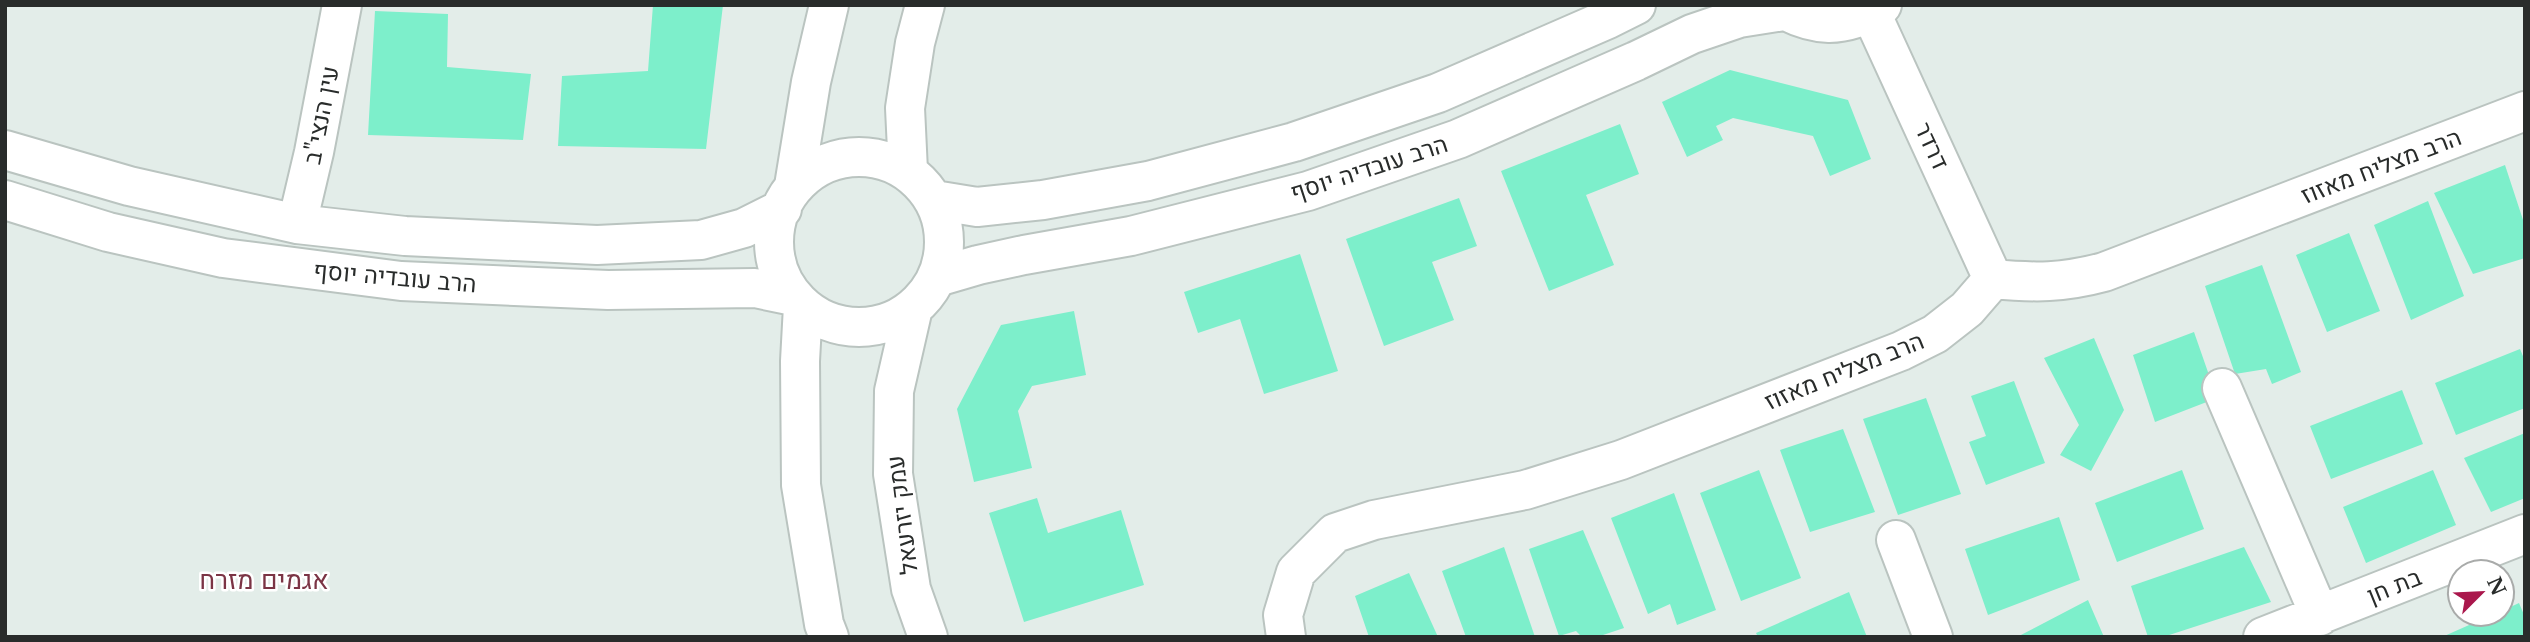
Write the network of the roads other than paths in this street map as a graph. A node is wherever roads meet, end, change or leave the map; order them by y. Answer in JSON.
{"nodes":[{"id":1,"x":342,"y":5,"type":"edge"},
{"id":2,"x":829,"y":5,"type":"edge"},
{"id":3,"x":925,"y":5,"type":"edge"},
{"id":4,"x":1636,"y":5,"type":"edge"},
{"id":5,"x":1779,"y":8,"type":"edge"},
{"id":6,"x":1877,"y":9,"type":"edge"},
{"id":7,"x":2525,"y":111,"type":"edge"},
{"id":8,"x":5,"y":150,"type":"edge"},
{"id":9,"x":908,"y":171,"type":"junction"},
{"id":10,"x":788,"y":198,"type":"junction"},
{"id":11,"x":5,"y":200,"type":"edge"},
{"id":12,"x":934,"y":200,"type":"junction"},
{"id":13,"x":297,"y":224,"type":"junction"},
{"id":14,"x":937,"y":277,"type":"junction"},
{"id":15,"x":1993,"y":279,"type":"junction"},
{"id":16,"x":798,"y":301,"type":"junction"},
{"id":17,"x":913,"y":309,"type":"junction"},
{"id":18,"x":2222,"y":388,"type":"dead end"},
{"id":19,"x":2525,"y":534,"type":"edge"},
{"id":20,"x":1896,"y":540,"type":"dead end"},
{"id":21,"x":2332,"y":621,"type":"edge"},
{"id":22,"x":829,"y":637,"type":"edge"},
{"id":23,"x":928,"y":637,"type":"edge"},
{"id":24,"x":1286,"y":637,"type":"edge"},
{"id":25,"x":1933,"y":637,"type":"edge"},
{"id":26,"x":2263,"y":637,"type":"edge"}],
"edges":[{"from":1,"to":13,"type":"street","name":"עין הנצי\"ב"},
{"from":2,"to":10,"type":"street"},
{"from":3,"to":9,"type":"street"},
{"from":4,"to":12,"type":"street","name":"הרב עובדיה יוסף"},
{"from":5,"to":6,"type":"street"},
{"from":5,"to":14,"type":"street","name":"הרב עובדיה יוסף"},
{"from":6,"to":15,"type":"street","name":"דרדר"},
{"from":7,"to":15,"type":"street","name":"הרב מצליח מאזוז"},
{"from":8,"to":13,"type":"street","name":"הרב עובדיה יוסף"},
{"from":9,"to":10,"type":"street"},
{"from":9,"to":12,"type":"street"},
{"from":10,"to":13,"type":"street","name":"הרב עובדיה יוסף"},
{"from":10,"to":16,"type":"street"},
{"from":11,"to":16,"type":"street","name":"הרב עובדיה יוסף"},
{"from":12,"to":14,"type":"street"},
{"from":14,"to":17,"type":"street"},
{"from":15,"to":24,"type":"street","name":"הרב מצליח מאזוז"},
{"from":16,"to":17,"type":"street"},
{"from":16,"to":22,"type":"street"},
{"from":17,"to":23,"type":"street","name":"עמק יזרעאל"},
{"from":18,"to":21,"type":"street"},
{"from":19,"to":21,"type":"street","name":"בת חן"},
{"from":20,"to":25,"type":"street"},
{"from":21,"to":26,"type":"street","name":"בת חן"}]}
